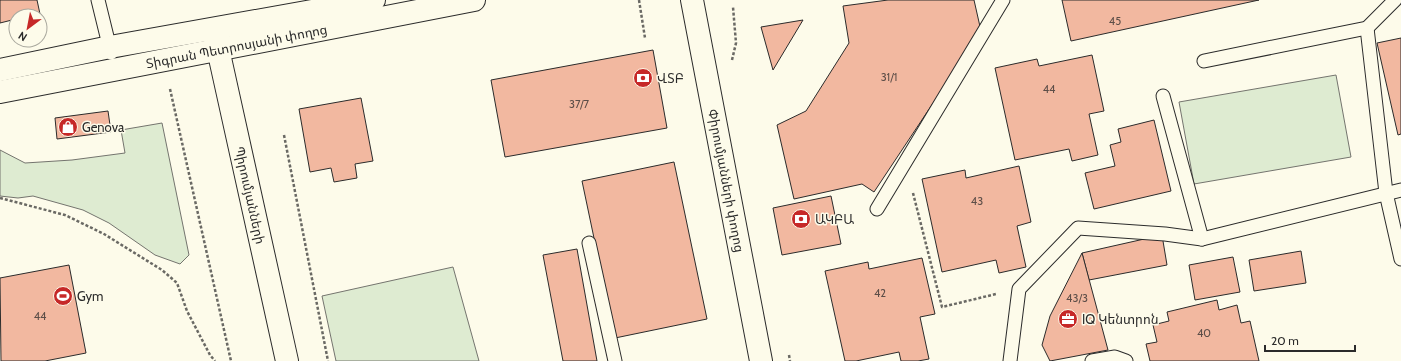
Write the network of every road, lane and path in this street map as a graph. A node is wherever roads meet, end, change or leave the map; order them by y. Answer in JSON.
{"nodes":[{"id":1,"x":98,"y":0,"type":"edge"},
{"id":2,"x":374,"y":0,"type":"edge"},
{"id":3,"x":474,"y":0,"type":"edge"},
{"id":4,"x":639,"y":0,"type":"edge"},
{"id":5,"x":692,"y":0,"type":"edge"},
{"id":6,"x":1003,"y":0,"type":"edge"},
{"id":7,"x":1395,"y":0,"type":"edge"},
{"id":8,"x":733,"y":7,"type":"dead end"},
{"id":9,"x":1367,"y":28,"type":"junction"},
{"id":10,"x":645,"y":38,"type":"dead end"},
{"id":11,"x":216,"y":40,"type":"junction"},
{"id":12,"x":736,"y":43,"type":"dead end"},
{"id":13,"x":110,"y":47,"type":"junction"},
{"id":14,"x":1204,"y":61,"type":"dead end"},
{"id":15,"x":114,"y":69,"type":"junction"},
{"id":16,"x":0,"y":70,"type":"edge"},
{"id":17,"x":170,"y":88,"type":"dead end"},
{"id":18,"x":0,"y":92,"type":"edge"},
{"id":19,"x":1163,"y":96,"type":"dead end"},
{"id":20,"x":284,"y":136,"type":"dead end"},
{"id":21,"x":911,"y":188,"type":"dead end"},
{"id":22,"x":1401,"y":190,"type":"edge"},
{"id":23,"x":1386,"y":193,"type":"junction"},
{"id":24,"x":0,"y":198,"type":"edge"},
{"id":25,"x":877,"y":209,"type":"dead end"},
{"id":26,"x":1202,"y":239,"type":"junction"},
{"id":27,"x":589,"y":243,"type":"dead end"},
{"id":28,"x":1401,"y":259,"type":"edge"},
{"id":29,"x":1019,"y":289,"type":"junction"},
{"id":30,"x":215,"y":361,"type":"edge"},
{"id":31,"x":231,"y":361,"type":"edge"},
{"id":32,"x":287,"y":361,"type":"edge"},
{"id":33,"x":328,"y":361,"type":"edge"},
{"id":34,"x":615,"y":361,"type":"edge"},
{"id":35,"x":761,"y":361,"type":"edge"},
{"id":36,"x":1010,"y":361,"type":"edge"},
{"id":37,"x":1092,"y":361,"type":"edge"},
{"id":38,"x":1126,"y":361,"type":"edge"}],
"edges":[{"from":1,"to":13,"type":"lane"},
{"from":2,"to":11,"type":"main road","name":"Տիգրան Պետրոսյանի փողոց"},
{"from":3,"to":11,"type":"main road","name":"Տիգրան Պետրոսյանի փողոց"},
{"from":4,"to":10,"type":"path"},
{"from":5,"to":35,"type":"main road","name":"Փիրումյանների փողոց"},
{"from":6,"to":25,"type":"lane"},
{"from":7,"to":9,"type":"lane"},
{"from":8,"to":12,"type":"path"},
{"from":9,"to":14,"type":"lane"},
{"from":9,"to":23,"type":"lane"},
{"from":11,"to":13,"type":"main road","name":"Տիգրան Պետրոսյանի փողոց"},
{"from":11,"to":15,"type":"main road","name":"Տիգրան Պետրոսյանի փողոց"},
{"from":11,"to":32,"type":"main road","name":"Պիրումյանների"},
{"from":13,"to":15,"type":"lane"},
{"from":13,"to":16,"type":"main road","name":"Տիգրան Պետրոսյանի փողոց"},
{"from":15,"to":18,"type":"main road","name":"Տիգրան Պետրոսյանի փողոց"},
{"from":17,"to":31,"type":"path"},
{"from":19,"to":26,"type":"lane"},
{"from":20,"to":33,"type":"path"},
{"from":21,"to":29,"type":"path"},
{"from":22,"to":23,"type":"lane"},
{"from":23,"to":26,"type":"lane"},
{"from":23,"to":28,"type":"lane"},
{"from":24,"to":30,"type":"path"},
{"from":26,"to":29,"type":"lane"},
{"from":27,"to":34,"type":"lane"},
{"from":29,"to":36,"type":"lane"},
{"from":37,"to":38,"type":"lane"}]}
